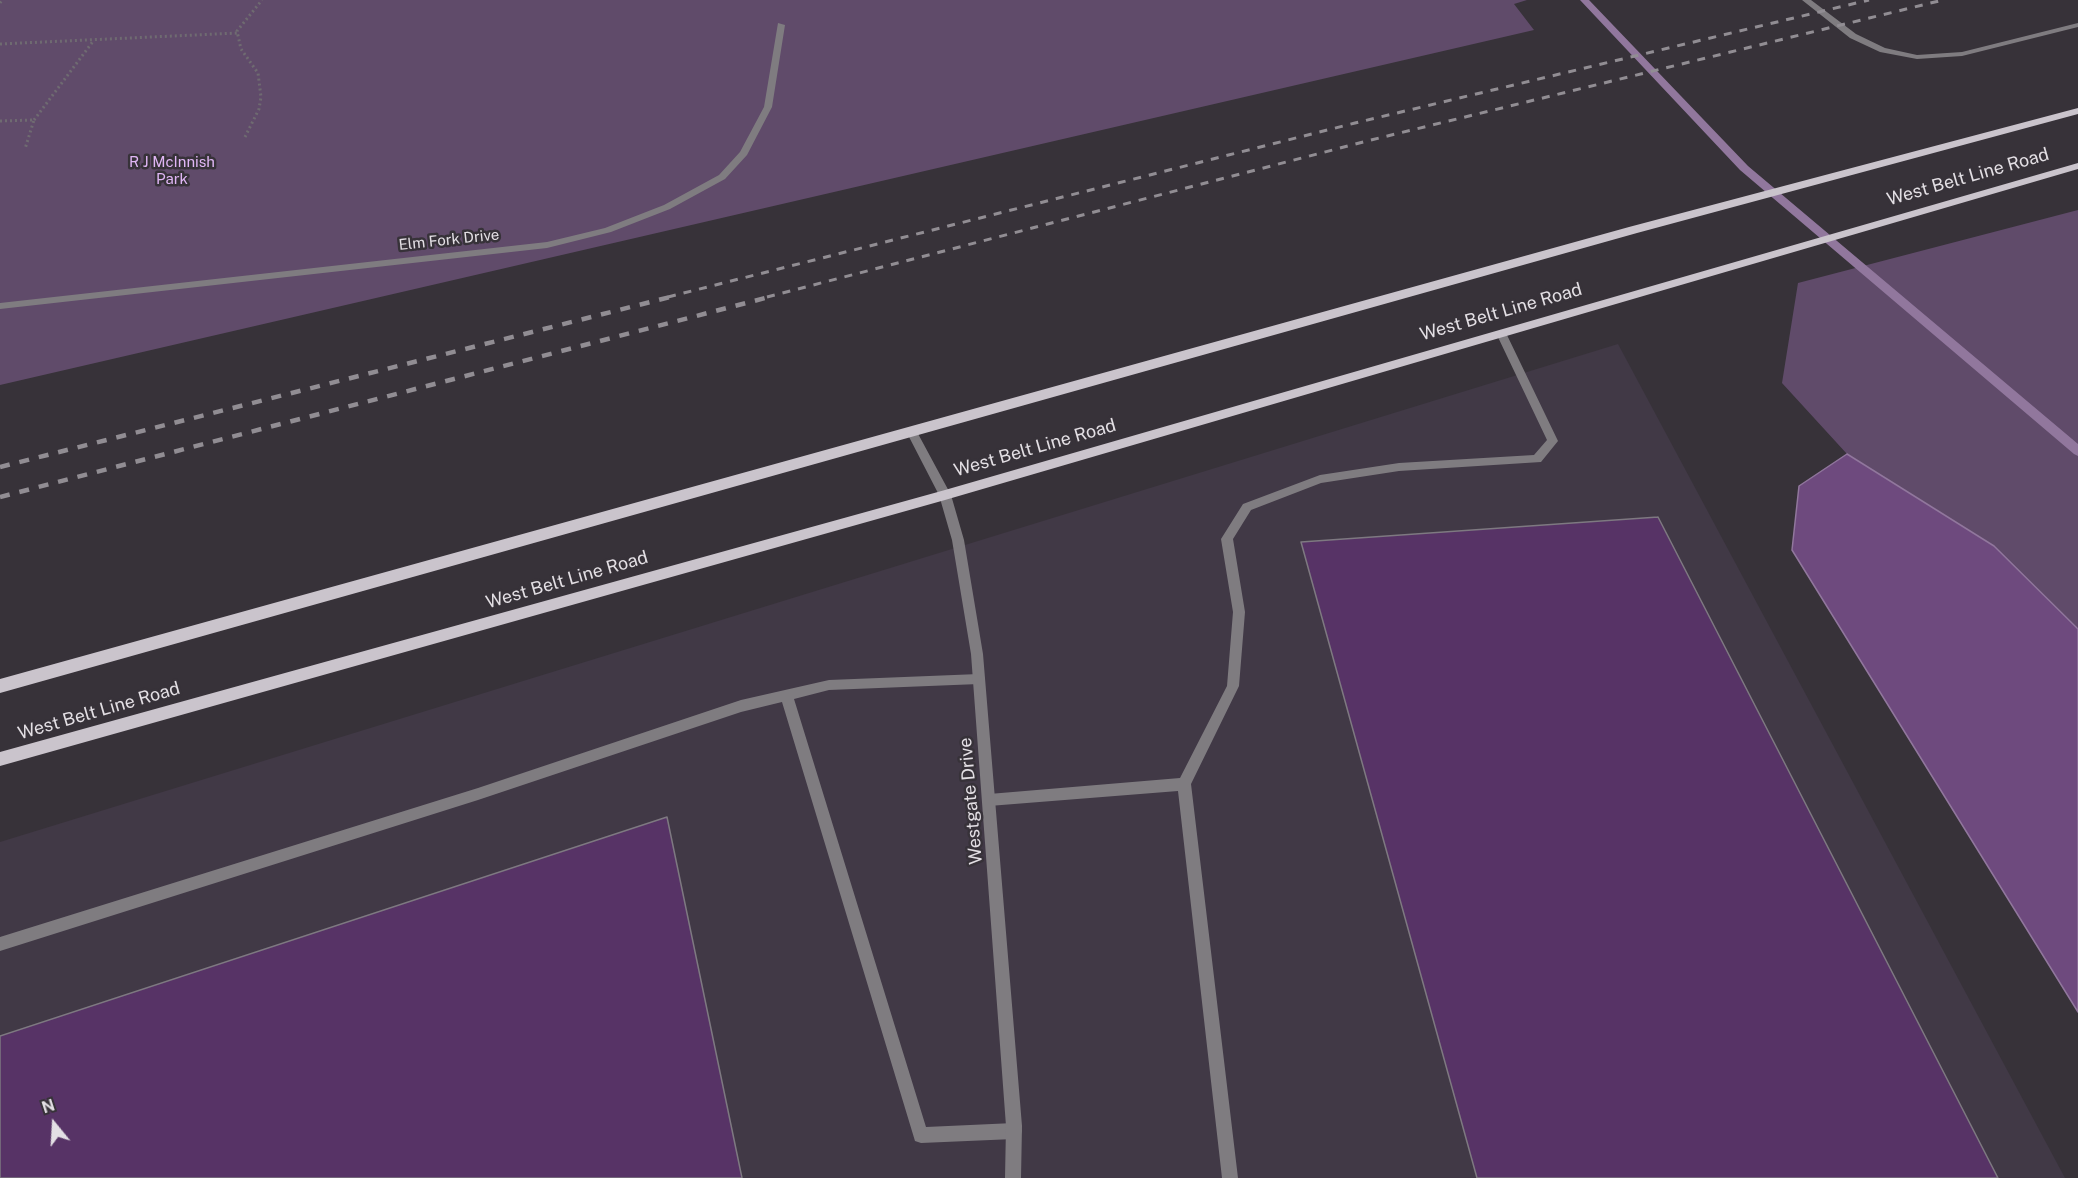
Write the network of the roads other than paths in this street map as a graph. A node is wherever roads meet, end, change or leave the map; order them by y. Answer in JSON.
{"nodes":[{"id":1,"x":1806,"y":0,"type":"edge"},
{"id":2,"x":2078,"y":25,"type":"edge"},
{"id":3,"x":781,"y":26,"type":"dead end"},
{"id":4,"x":2072,"y":113,"type":"edge"},
{"id":5,"x":2078,"y":166,"type":"edge"},
{"id":6,"x":0,"y":306,"type":"edge"},
{"id":7,"x":1501,"y":333,"type":"junction"},
{"id":8,"x":912,"y":433,"type":"junction"},
{"id":9,"x":945,"y":495,"type":"junction"},
{"id":10,"x":979,"y":679,"type":"junction"},
{"id":11,"x":0,"y":686,"type":"edge"},
{"id":12,"x":786,"y":695,"type":"junction"},
{"id":13,"x":0,"y":759,"type":"edge"},
{"id":14,"x":1184,"y":784,"type":"junction"},
{"id":15,"x":989,"y":800,"type":"junction"},
{"id":16,"x":0,"y":944,"type":"edge"},
{"id":17,"x":1014,"y":1131,"type":"junction"},
{"id":18,"x":1013,"y":1178,"type":"edge"},
{"id":19,"x":1230,"y":1178,"type":"edge"}],
"edges":[{"from":1,"to":2,"type":"street"},
{"from":3,"to":6,"type":"street","name":"Elm Fork Drive"},
{"from":4,"to":8,"type":"main road","name":"West Belt Line Road"},
{"from":5,"to":7,"type":"main road","name":"West Belt Line Road"},
{"from":7,"to":9,"type":"main road","name":"West Belt Line Road"},
{"from":7,"to":14,"type":"street"},
{"from":8,"to":9,"type":"street","name":"Westgate Drive"},
{"from":8,"to":11,"type":"main road","name":"West Belt Line Road"},
{"from":9,"to":10,"type":"street","name":"Westgate Drive"},
{"from":9,"to":13,"type":"main road","name":"West Belt Line Road"},
{"from":10,"to":12,"type":"street"},
{"from":10,"to":15,"type":"street","name":"Westgate Drive"},
{"from":12,"to":16,"type":"street"},
{"from":12,"to":17,"type":"street"},
{"from":14,"to":15,"type":"street"},
{"from":14,"to":19,"type":"street"},
{"from":15,"to":17,"type":"street","name":"Westgate Drive"},
{"from":17,"to":18,"type":"street","name":"Westgate Drive"}]}
